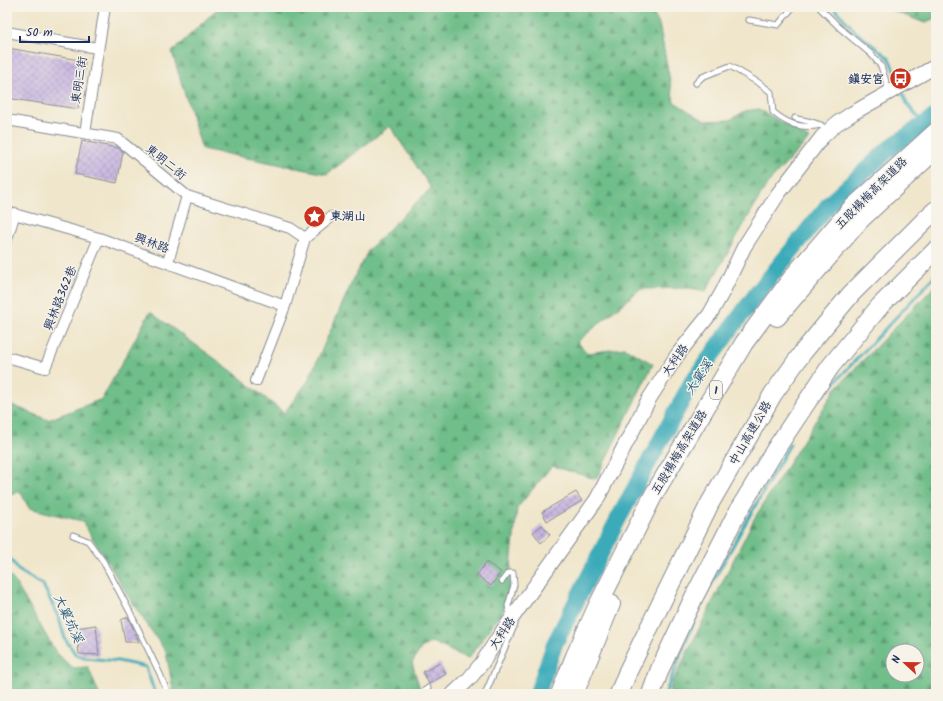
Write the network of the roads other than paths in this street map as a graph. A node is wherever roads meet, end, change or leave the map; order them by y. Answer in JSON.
{"nodes":[{"id":1,"x":105,"y":7,"type":"edge"},
{"id":2,"x":793,"y":7,"type":"edge"},
{"id":3,"x":819,"y":7,"type":"edge"},
{"id":4,"x":750,"y":20,"type":"dead end"},
{"id":5,"x":7,"y":32,"type":"edge"},
{"id":6,"x":97,"y":48,"type":"junction"},
{"id":7,"x":936,"y":66,"type":"edge"},
{"id":8,"x":696,"y":83,"type":"dead end"},
{"id":9,"x":891,"y":91,"type":"junction"},
{"id":10,"x":795,"y":118,"type":"dead end"},
{"id":11,"x":7,"y":120,"type":"edge"},
{"id":12,"x":825,"y":128,"type":"junction"},
{"id":13,"x":936,"y":132,"type":"edge"},
{"id":14,"x":85,"y":133,"type":"junction"},
{"id":15,"x":936,"y":149,"type":"edge"},
{"id":16,"x":187,"y":196,"type":"junction"},
{"id":17,"x":936,"y":210,"type":"edge"},
{"id":18,"x":11,"y":212,"type":"edge"},
{"id":19,"x":331,"y":217,"type":"dead end"},
{"id":20,"x":99,"y":238,"type":"junction"},
{"id":21,"x":305,"y":238,"type":"junction"},
{"id":22,"x":7,"y":239,"type":"edge"},
{"id":23,"x":936,"y":250,"type":"edge"},
{"id":24,"x":168,"y":262,"type":"junction"},
{"id":25,"x":285,"y":306,"type":"junction"},
{"id":26,"x":7,"y":357,"type":"edge"},
{"id":27,"x":256,"y":380,"type":"dead end"},
{"id":28,"x":73,"y":535,"type":"dead end"},
{"id":29,"x":502,"y":581,"type":"dead end"},
{"id":30,"x":524,"y":601,"type":"junction"},
{"id":31,"x":510,"y":621,"type":"junction"},
{"id":32,"x":428,"y":688,"type":"dead end"},
{"id":33,"x":166,"y":694,"type":"edge"},
{"id":34,"x":420,"y":694,"type":"edge"},
{"id":35,"x":454,"y":694,"type":"edge"},
{"id":36,"x":485,"y":694,"type":"edge"},
{"id":37,"x":560,"y":694,"type":"edge"},
{"id":38,"x":574,"y":694,"type":"edge"},
{"id":39,"x":619,"y":694,"type":"edge"},
{"id":40,"x":652,"y":694,"type":"edge"}],
"edges":[{"from":1,"to":6,"type":"street","name":"東明三街"},
{"from":2,"to":4,"type":"lane"},
{"from":3,"to":9,"type":"lane"},
{"from":5,"to":6,"type":"street"},
{"from":6,"to":14,"type":"street","name":"東明三街"},
{"from":7,"to":9,"type":"street","name":"大科路"},
{"from":8,"to":12,"type":"lane"},
{"from":9,"to":12,"type":"street","name":"大科路"},
{"from":10,"to":12,"type":"lane"},
{"from":11,"to":14,"type":"street","name":"東明二街"},
{"from":12,"to":30,"type":"street","name":"大科路"},
{"from":13,"to":37,"type":"highway","name":"五股楊梅高架道路","number":"1"},
{"from":14,"to":16,"type":"street","name":"東明二街"},
{"from":15,"to":38,"type":"highway","name":"五股楊梅高架道路","number":"1"},
{"from":16,"to":21,"type":"street","name":"東明二街"},
{"from":16,"to":24,"type":"street"},
{"from":17,"to":39,"type":"highway","name":"中山高速公路"},
{"from":18,"to":20,"type":"street","name":"興林路"},
{"from":18,"to":22,"type":"street"},
{"from":19,"to":21,"type":"street"},
{"from":20,"to":24,"type":"street","name":"興林路"},
{"from":20,"to":26,"type":"street","name":"興林路362巷"},
{"from":21,"to":25,"type":"street"},
{"from":23,"to":40,"type":"highway"},
{"from":24,"to":25,"type":"street","name":"興林路"},
{"from":25,"to":27,"type":"street"},
{"from":28,"to":33,"type":"lane"},
{"from":29,"to":31,"type":"lane"},
{"from":30,"to":31,"type":"street","name":"大科路"},
{"from":30,"to":36,"type":"lane"},
{"from":31,"to":35,"type":"street","name":"大科路"},
{"from":32,"to":34,"type":"lane"}]}
